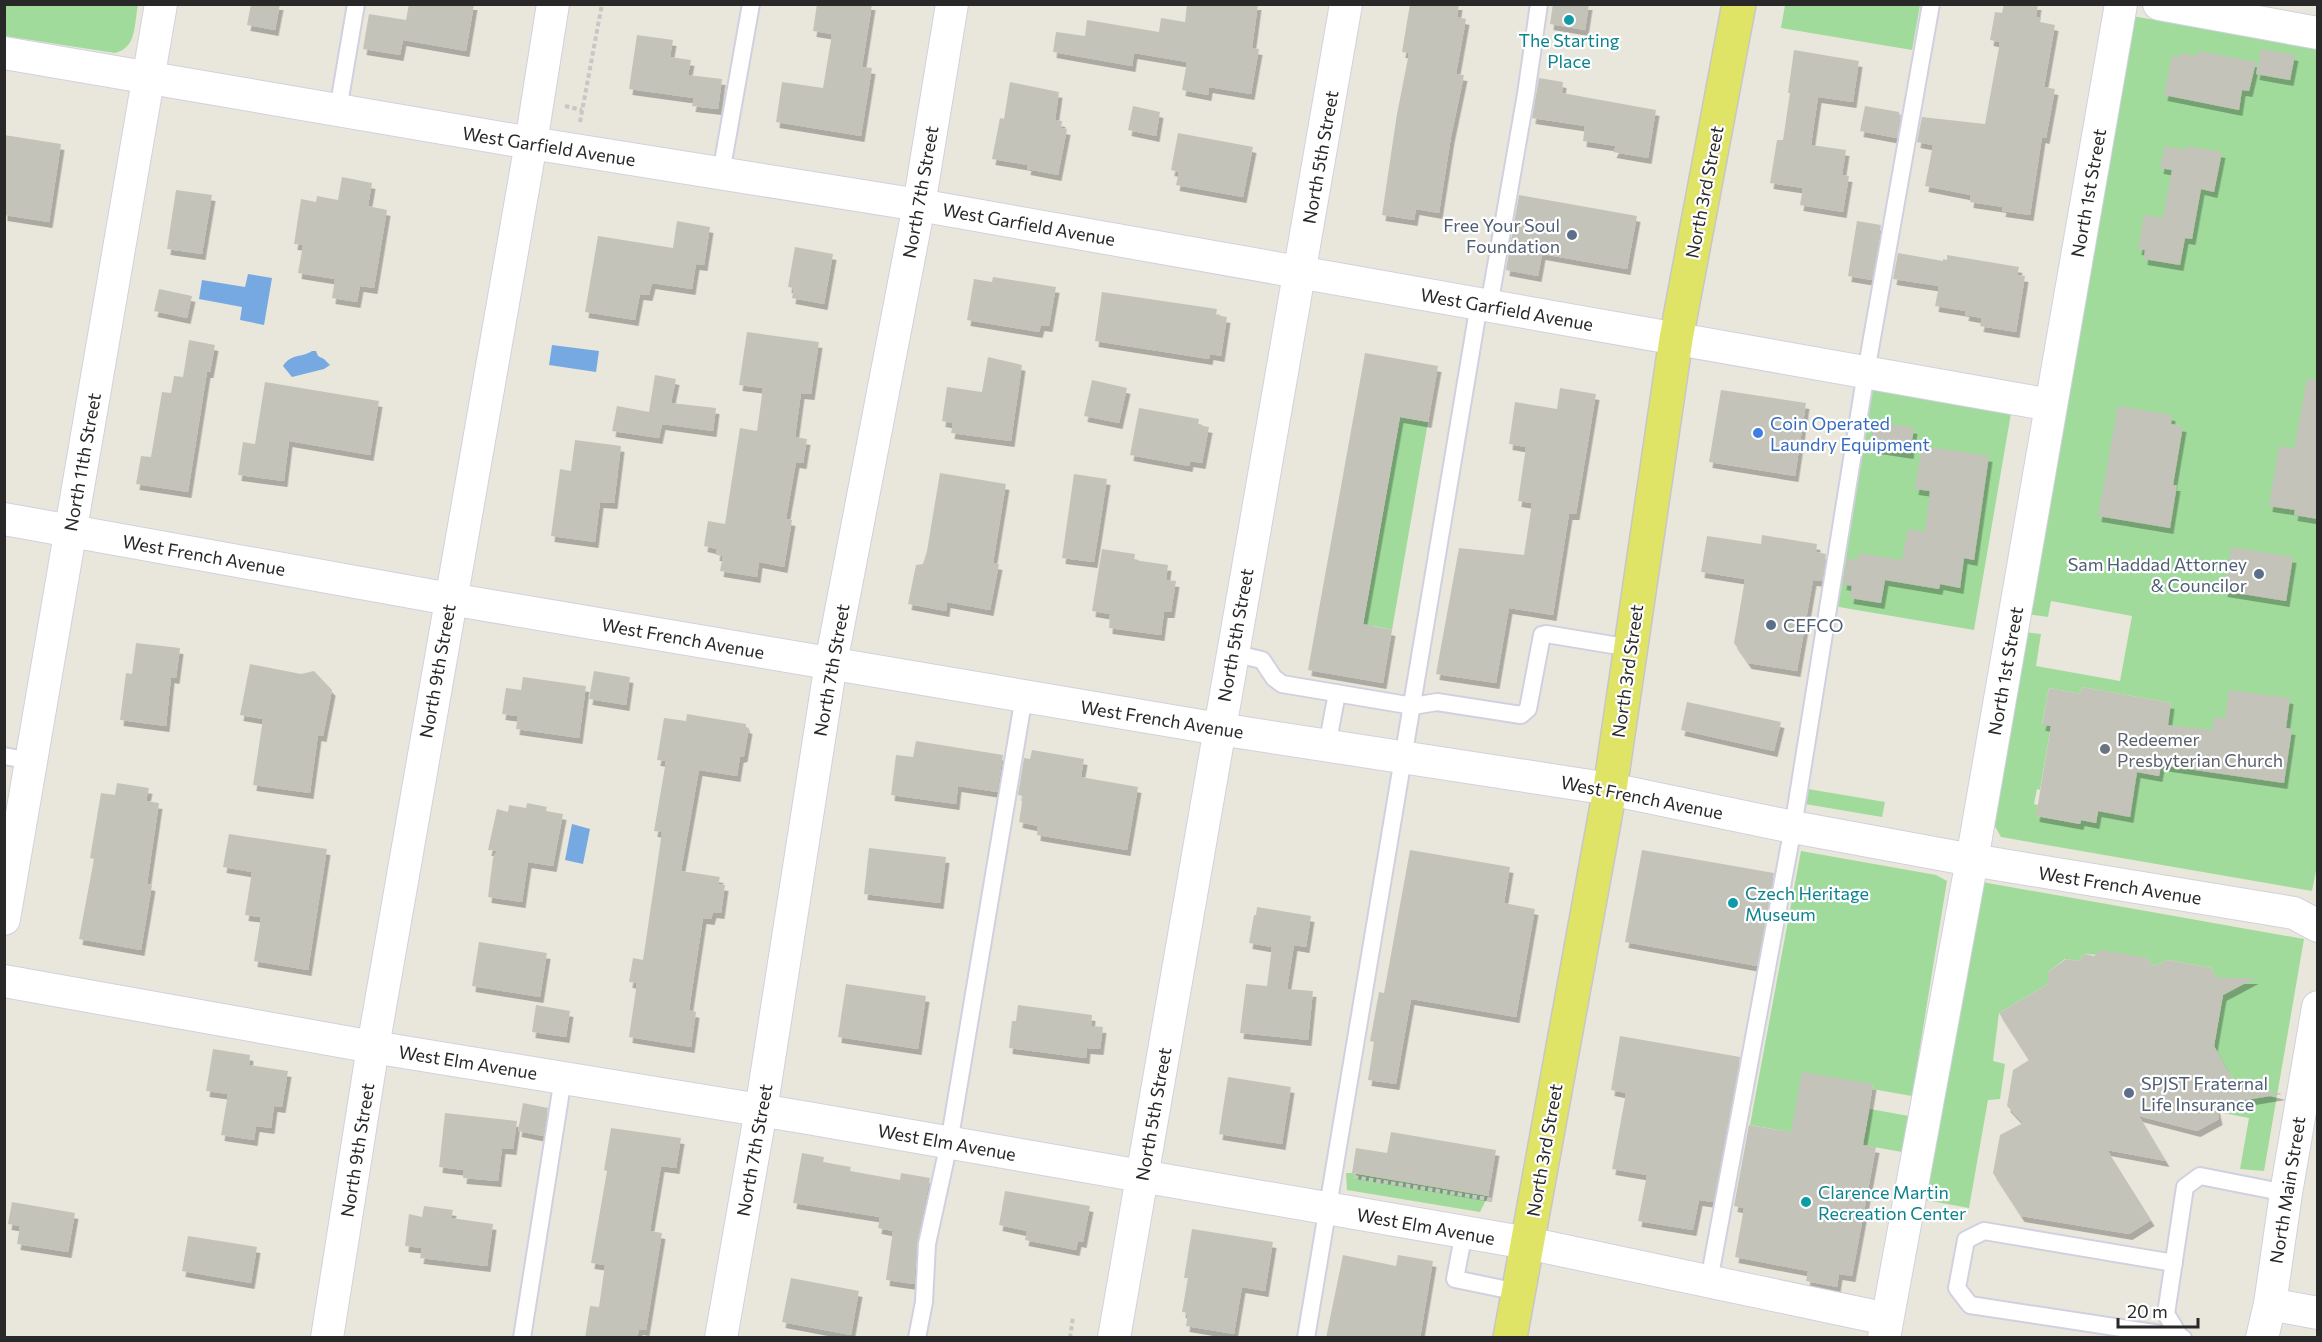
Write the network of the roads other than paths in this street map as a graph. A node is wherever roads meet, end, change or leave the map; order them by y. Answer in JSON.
{"nodes":[{"id":1,"x":161,"y":4,"type":"edge"},
{"id":2,"x":356,"y":4,"type":"edge"},
{"id":3,"x":553,"y":4,"type":"edge"},
{"id":4,"x":751,"y":4,"type":"edge"},
{"id":5,"x":952,"y":4,"type":"edge"},
{"id":6,"x":1346,"y":4,"type":"edge"},
{"id":7,"x":1539,"y":4,"type":"edge"},
{"id":8,"x":1739,"y":4,"type":"edge"},
{"id":9,"x":1931,"y":4,"type":"edge"},
{"id":10,"x":2121,"y":4,"type":"edge"},
{"id":11,"x":2159,"y":4,"type":"edge"},
{"id":12,"x":2318,"y":33,"type":"edge"},
{"id":13,"x":4,"y":53,"type":"edge"},
{"id":14,"x":149,"y":78,"type":"junction"},
{"id":15,"x":338,"y":110,"type":"junction"},
{"id":16,"x":531,"y":143,"type":"junction"},
{"id":17,"x":721,"y":173,"type":"junction"},
{"id":18,"x":919,"y":205,"type":"junction"},
{"id":19,"x":1300,"y":272,"type":"junction"},
{"id":20,"x":1484,"y":305,"type":"junction"},
{"id":21,"x":1676,"y":339,"type":"junction"},
{"id":22,"x":1866,"y":372,"type":"junction"},
{"id":23,"x":2051,"y":405,"type":"junction"},
{"id":24,"x":4,"y":519,"type":"edge"},
{"id":25,"x":70,"y":530,"type":"junction"},
{"id":26,"x":450,"y":599,"type":"junction"},
{"id":27,"x":1631,"y":648,"type":"junction"},
{"id":28,"x":1232,"y":652,"type":"junction"},
{"id":29,"x":831,"y":663,"type":"junction"},
{"id":30,"x":1337,"y":693,"type":"junction"},
{"id":31,"x":1024,"y":696,"type":"junction"},
{"id":32,"x":1413,"y":706,"type":"junction"},
{"id":33,"x":1219,"y":729,"type":"junction"},
{"id":34,"x":1327,"y":746,"type":"junction"},
{"id":35,"x":1404,"y":758,"type":"junction"},
{"id":36,"x":18,"y":759,"type":"edge"},
{"id":37,"x":1610,"y":789,"type":"junction"},
{"id":38,"x":1792,"y":827,"type":"junction"},
{"id":39,"x":1972,"y":860,"type":"junction"},
{"id":40,"x":4,"y":919,"type":"edge"},
{"id":41,"x":2318,"y":926,"type":"edge"},
{"id":42,"x":4,"y":981,"type":"edge"},
{"id":43,"x":2318,"y":1007,"type":"edge"},
{"id":44,"x":373,"y":1047,"type":"junction"},
{"id":45,"x":563,"y":1078,"type":"junction"},
{"id":46,"x":761,"y":1110,"type":"junction"},
{"id":47,"x":949,"y":1143,"type":"junction"},
{"id":48,"x":1143,"y":1175,"type":"junction"},
{"id":49,"x":2286,"y":1193,"type":"junction"},
{"id":50,"x":1328,"y":1209,"type":"junction"},
{"id":51,"x":1464,"y":1232,"type":"junction"},
{"id":52,"x":1527,"y":1243,"type":"junction"},
{"id":53,"x":2174,"y":1263,"type":"junction"},
{"id":54,"x":1709,"y":1281,"type":"junction"},
{"id":55,"x":1518,"y":1292,"type":"junction"},
{"id":56,"x":2270,"y":1304,"type":"junction"},
{"id":57,"x":2318,"y":1313,"type":"edge"},
{"id":58,"x":1885,"y":1328,"type":"edge"},
{"id":59,"x":2182,"y":1337,"type":"edge"},
{"id":60,"x":327,"y":1338,"type":"edge"},
{"id":61,"x":522,"y":1338,"type":"edge"},
{"id":62,"x":721,"y":1338,"type":"edge"},
{"id":63,"x":917,"y":1338,"type":"edge"},
{"id":64,"x":1114,"y":1338,"type":"edge"},
{"id":65,"x":1306,"y":1338,"type":"edge"},
{"id":66,"x":1510,"y":1338,"type":"edge"},
{"id":67,"x":2262,"y":1338,"type":"edge"}],
"edges":[{"from":1,"to":14,"type":"street","name":"North 11th Street"},
{"from":2,"to":15,"type":"lane"},
{"from":3,"to":16,"type":"street","name":"North 9th Street"},
{"from":4,"to":17,"type":"lane"},
{"from":5,"to":18,"type":"street","name":"North 7th Street"},
{"from":6,"to":19,"type":"street","name":"North 5th Street"},
{"from":7,"to":20,"type":"lane"},
{"from":8,"to":21,"type":"main road","name":"North 3rd Street"},
{"from":9,"to":22,"type":"lane"},
{"from":10,"to":23,"type":"street","name":"North 1st Street"},
{"from":11,"to":12,"type":"street"},
{"from":13,"to":14,"type":"street","name":"West Garfield Avenue"},
{"from":14,"to":15,"type":"street","name":"West Garfield Avenue"},
{"from":14,"to":25,"type":"street","name":"North 11th Street"},
{"from":15,"to":16,"type":"street","name":"West Garfield Avenue"},
{"from":16,"to":17,"type":"street","name":"West Garfield Avenue"},
{"from":16,"to":26,"type":"street","name":"North 9th Street"},
{"from":17,"to":18,"type":"street","name":"West Garfield Avenue"},
{"from":18,"to":19,"type":"street","name":"West Garfield Avenue"},
{"from":18,"to":29,"type":"street","name":"North 7th Street"},
{"from":19,"to":20,"type":"street","name":"West Garfield Avenue"},
{"from":19,"to":28,"type":"street","name":"North 5th Street"},
{"from":20,"to":21,"type":"street","name":"West Garfield Avenue"},
{"from":20,"to":32,"type":"lane"},
{"from":21,"to":22,"type":"street","name":"West Garfield Avenue"},
{"from":21,"to":27,"type":"main road","name":"North 3rd Street"},
{"from":22,"to":23,"type":"street","name":"West Garfield Avenue"},
{"from":22,"to":38,"type":"lane"},
{"from":23,"to":39,"type":"street","name":"North 1st Street"},
{"from":24,"to":25,"type":"street","name":"West French Avenue"},
{"from":25,"to":26,"type":"street","name":"West French Avenue"},
{"from":25,"to":36,"type":"street","name":"North 11th Street"},
{"from":26,"to":29,"type":"street","name":"West French Avenue"},
{"from":26,"to":44,"type":"street","name":"North 9th Street"},
{"from":27,"to":32,"type":"lane"},
{"from":27,"to":37,"type":"main road","name":"North 3rd Street"},
{"from":28,"to":30,"type":"lane"},
{"from":28,"to":33,"type":"street","name":"North 5th Street"},
{"from":29,"to":31,"type":"street","name":"West French Avenue"},
{"from":29,"to":46,"type":"street","name":"North 7th Street"},
{"from":30,"to":32,"type":"lane"},
{"from":30,"to":34,"type":"lane"},
{"from":31,"to":33,"type":"street","name":"West French Avenue"},
{"from":31,"to":47,"type":"lane"},
{"from":32,"to":35,"type":"lane"},
{"from":33,"to":34,"type":"street","name":"West French Avenue"},
{"from":33,"to":48,"type":"street","name":"North 5th Street"},
{"from":34,"to":35,"type":"street","name":"West French Avenue"},
{"from":35,"to":37,"type":"street","name":"West French Avenue"},
{"from":35,"to":50,"type":"lane"},
{"from":36,"to":40,"type":"street","name":"North 11th Street"},
{"from":37,"to":38,"type":"street","name":"West French Avenue"},
{"from":37,"to":52,"type":"main road","name":"North 3rd Street"},
{"from":38,"to":39,"type":"street","name":"West French Avenue"},
{"from":38,"to":54,"type":"lane"},
{"from":39,"to":41,"type":"street","name":"West French Avenue"},
{"from":39,"to":58,"type":"street","name":"North 1st Street"},
{"from":42,"to":44,"type":"street","name":"West Elm Avenue"},
{"from":43,"to":49,"type":"street","name":"North Main Street"},
{"from":44,"to":45,"type":"street","name":"West Elm Avenue"},
{"from":44,"to":60,"type":"street","name":"North 9th Street"},
{"from":45,"to":46,"type":"street","name":"West Elm Avenue"},
{"from":45,"to":61,"type":"lane"},
{"from":46,"to":47,"type":"street","name":"West Elm Avenue"},
{"from":46,"to":62,"type":"street","name":"North 7th Street"},
{"from":47,"to":48,"type":"street","name":"West Elm Avenue"},
{"from":47,"to":63,"type":"lane"},
{"from":48,"to":50,"type":"street","name":"West Elm Avenue"},
{"from":48,"to":64,"type":"street","name":"North 5th Street"},
{"from":49,"to":53,"type":"lane"},
{"from":49,"to":56,"type":"street","name":"North Main Street"},
{"from":50,"to":51,"type":"street","name":"West Elm Avenue"},
{"from":50,"to":65,"type":"lane"},
{"from":51,"to":52,"type":"street","name":"West Elm Avenue"},
{"from":51,"to":55,"type":"lane"},
{"from":52,"to":54,"type":"street","name":"West Elm Avenue"},
{"from":52,"to":55,"type":"main road","name":"North 3rd Street"},
{"from":53,"to":59,"type":"lane"},
{"from":53,"to":59,"type":"lane"},
{"from":54,"to":58,"type":"street","name":"West Elm Avenue"},
{"from":55,"to":66,"type":"main road","name":"North 3rd Street"},
{"from":56,"to":57,"type":"street"},
{"from":56,"to":67,"type":"street","name":"North Main Street"}]}
